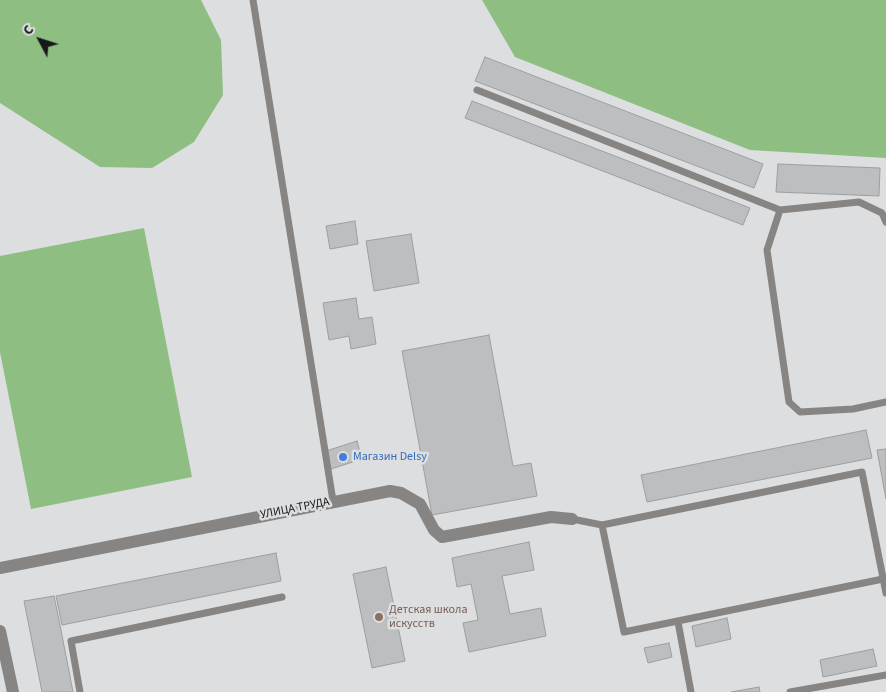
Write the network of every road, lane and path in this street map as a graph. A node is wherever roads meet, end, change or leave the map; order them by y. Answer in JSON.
{"nodes":[{"id":1,"x":253,"y":0,"type":"edge"},
{"id":2,"x":476,"y":90,"type":"dead end"},
{"id":3,"x":780,"y":210,"type":"junction"},
{"id":4,"x":886,"y":222,"type":"edge"},
{"id":5,"x":886,"y":402,"type":"edge"},
{"id":6,"x":334,"y":501,"type":"junction"},
{"id":7,"x":572,"y":519,"type":"joint"},
{"id":8,"x":602,"y":525,"type":"junction"},
{"id":9,"x":0,"y":568,"type":"edge"},
{"id":10,"x":883,"y":579,"type":"junction"},
{"id":11,"x":886,"y":593,"type":"edge"},
{"id":12,"x":282,"y":597,"type":"dead end"},
{"id":13,"x":678,"y":622,"type":"junction"},
{"id":14,"x":0,"y":631,"type":"edge"},
{"id":15,"x":886,"y":675,"type":"edge"},
{"id":16,"x":13,"y":692,"type":"edge"},
{"id":17,"x":80,"y":692,"type":"edge"},
{"id":18,"x":691,"y":692,"type":"edge"},
{"id":19,"x":790,"y":692,"type":"edge"}],
"edges":[{"from":1,"to":6,"type":"lane"},
{"from":2,"to":3,"type":"lane"},
{"from":3,"to":4,"type":"lane"},
{"from":3,"to":5,"type":"lane"},
{"from":6,"to":7,"type":"street","name":"УЛИЦА ТРУДА"},
{"from":6,"to":9,"type":"street","name":"УЛИЦА ТРУДА"},
{"from":7,"to":8,"type":"lane"},
{"from":8,"to":10,"type":"lane"},
{"from":8,"to":13,"type":"lane"},
{"from":10,"to":11,"type":"lane"},
{"from":10,"to":13,"type":"lane"},
{"from":12,"to":17,"type":"lane"},
{"from":13,"to":18,"type":"lane"},
{"from":14,"to":16,"type":"street"},
{"from":15,"to":19,"type":"lane"}]}
